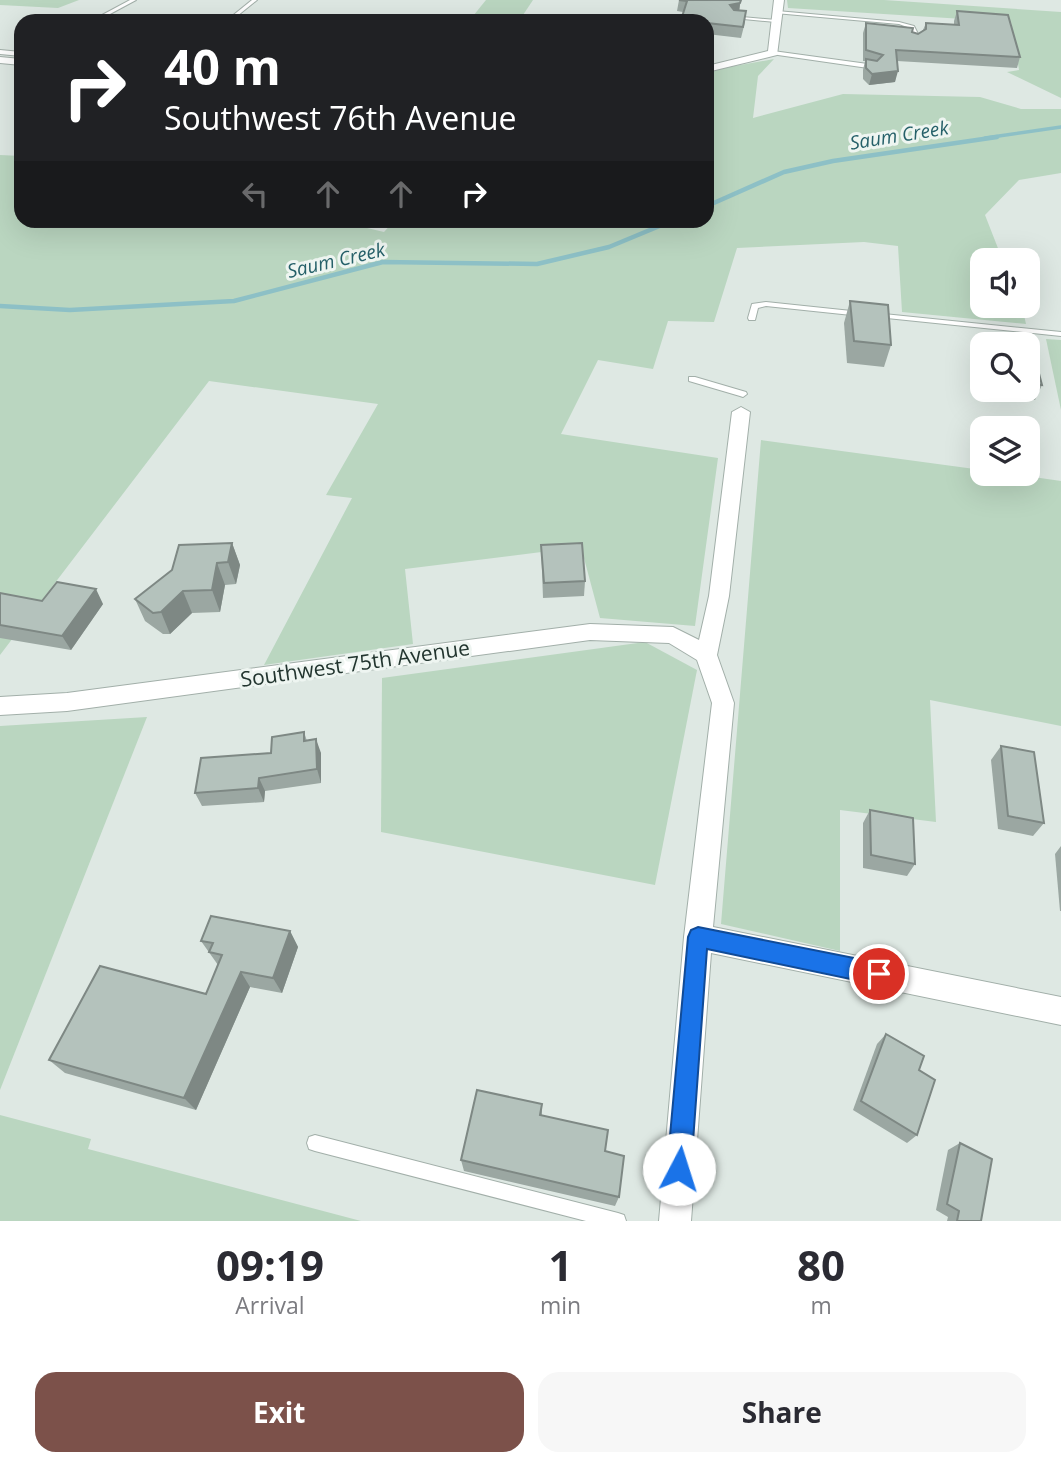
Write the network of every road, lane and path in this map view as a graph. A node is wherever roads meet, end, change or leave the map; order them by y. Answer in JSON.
{"nodes":[{"id":1,"x":134,"y":0,"type":"edge"},
{"id":2,"x":255,"y":0,"type":"edge"},
{"id":3,"x":779,"y":0,"type":"edge"},
{"id":4,"x":107,"y":14,"type":"edge"},
{"id":5,"x":237,"y":14,"type":"edge"},
{"id":6,"x":733,"y":17,"type":"edge"},
{"id":7,"x":777,"y":17,"type":"junction"},
{"id":8,"x":914,"y":41,"type":"edge"},
{"id":9,"x":773,"y":53,"type":"junction"},
{"id":10,"x":714,"y":67,"type":"edge"},
{"id":11,"x":875,"y":67,"type":"edge"},
{"id":12,"x":752,"y":318,"type":"dead end"},
{"id":13,"x":1061,"y":334,"type":"edge"},
{"id":14,"x":692,"y":379,"type":"dead end"},
{"id":15,"x":742,"y":403,"type":"joint"},
{"id":16,"x":706,"y":655,"type":"junction"},
{"id":17,"x":0,"y":706,"type":"edge"},
{"id":18,"x":698,"y":937,"type":"junction"},
{"id":19,"x":1061,"y":1011,"type":"edge"},
{"id":20,"x":315,"y":1143,"type":"dead end"},
{"id":21,"x":618,"y":1221,"type":"edge"},
{"id":22,"x":675,"y":1221,"type":"edge"}],
"edges":[{"from":1,"to":4,"type":"lane"},
{"from":2,"to":5,"type":"lane"},
{"from":3,"to":7,"type":"street"},
{"from":6,"to":7,"type":"lane"},
{"from":7,"to":8,"type":"lane"},
{"from":7,"to":9,"type":"street"},
{"from":9,"to":10,"type":"street"},
{"from":9,"to":11,"type":"lane"},
{"from":12,"to":13,"type":"lane"},
{"from":14,"to":15,"type":"lane"},
{"from":15,"to":16,"type":"street"},
{"from":16,"to":17,"type":"street","name":"Southwest 75th Avenue"},
{"from":16,"to":18,"type":"street"},
{"from":18,"to":19,"type":"street"},
{"from":18,"to":22,"type":"street"},
{"from":20,"to":21,"type":"lane"}]}
